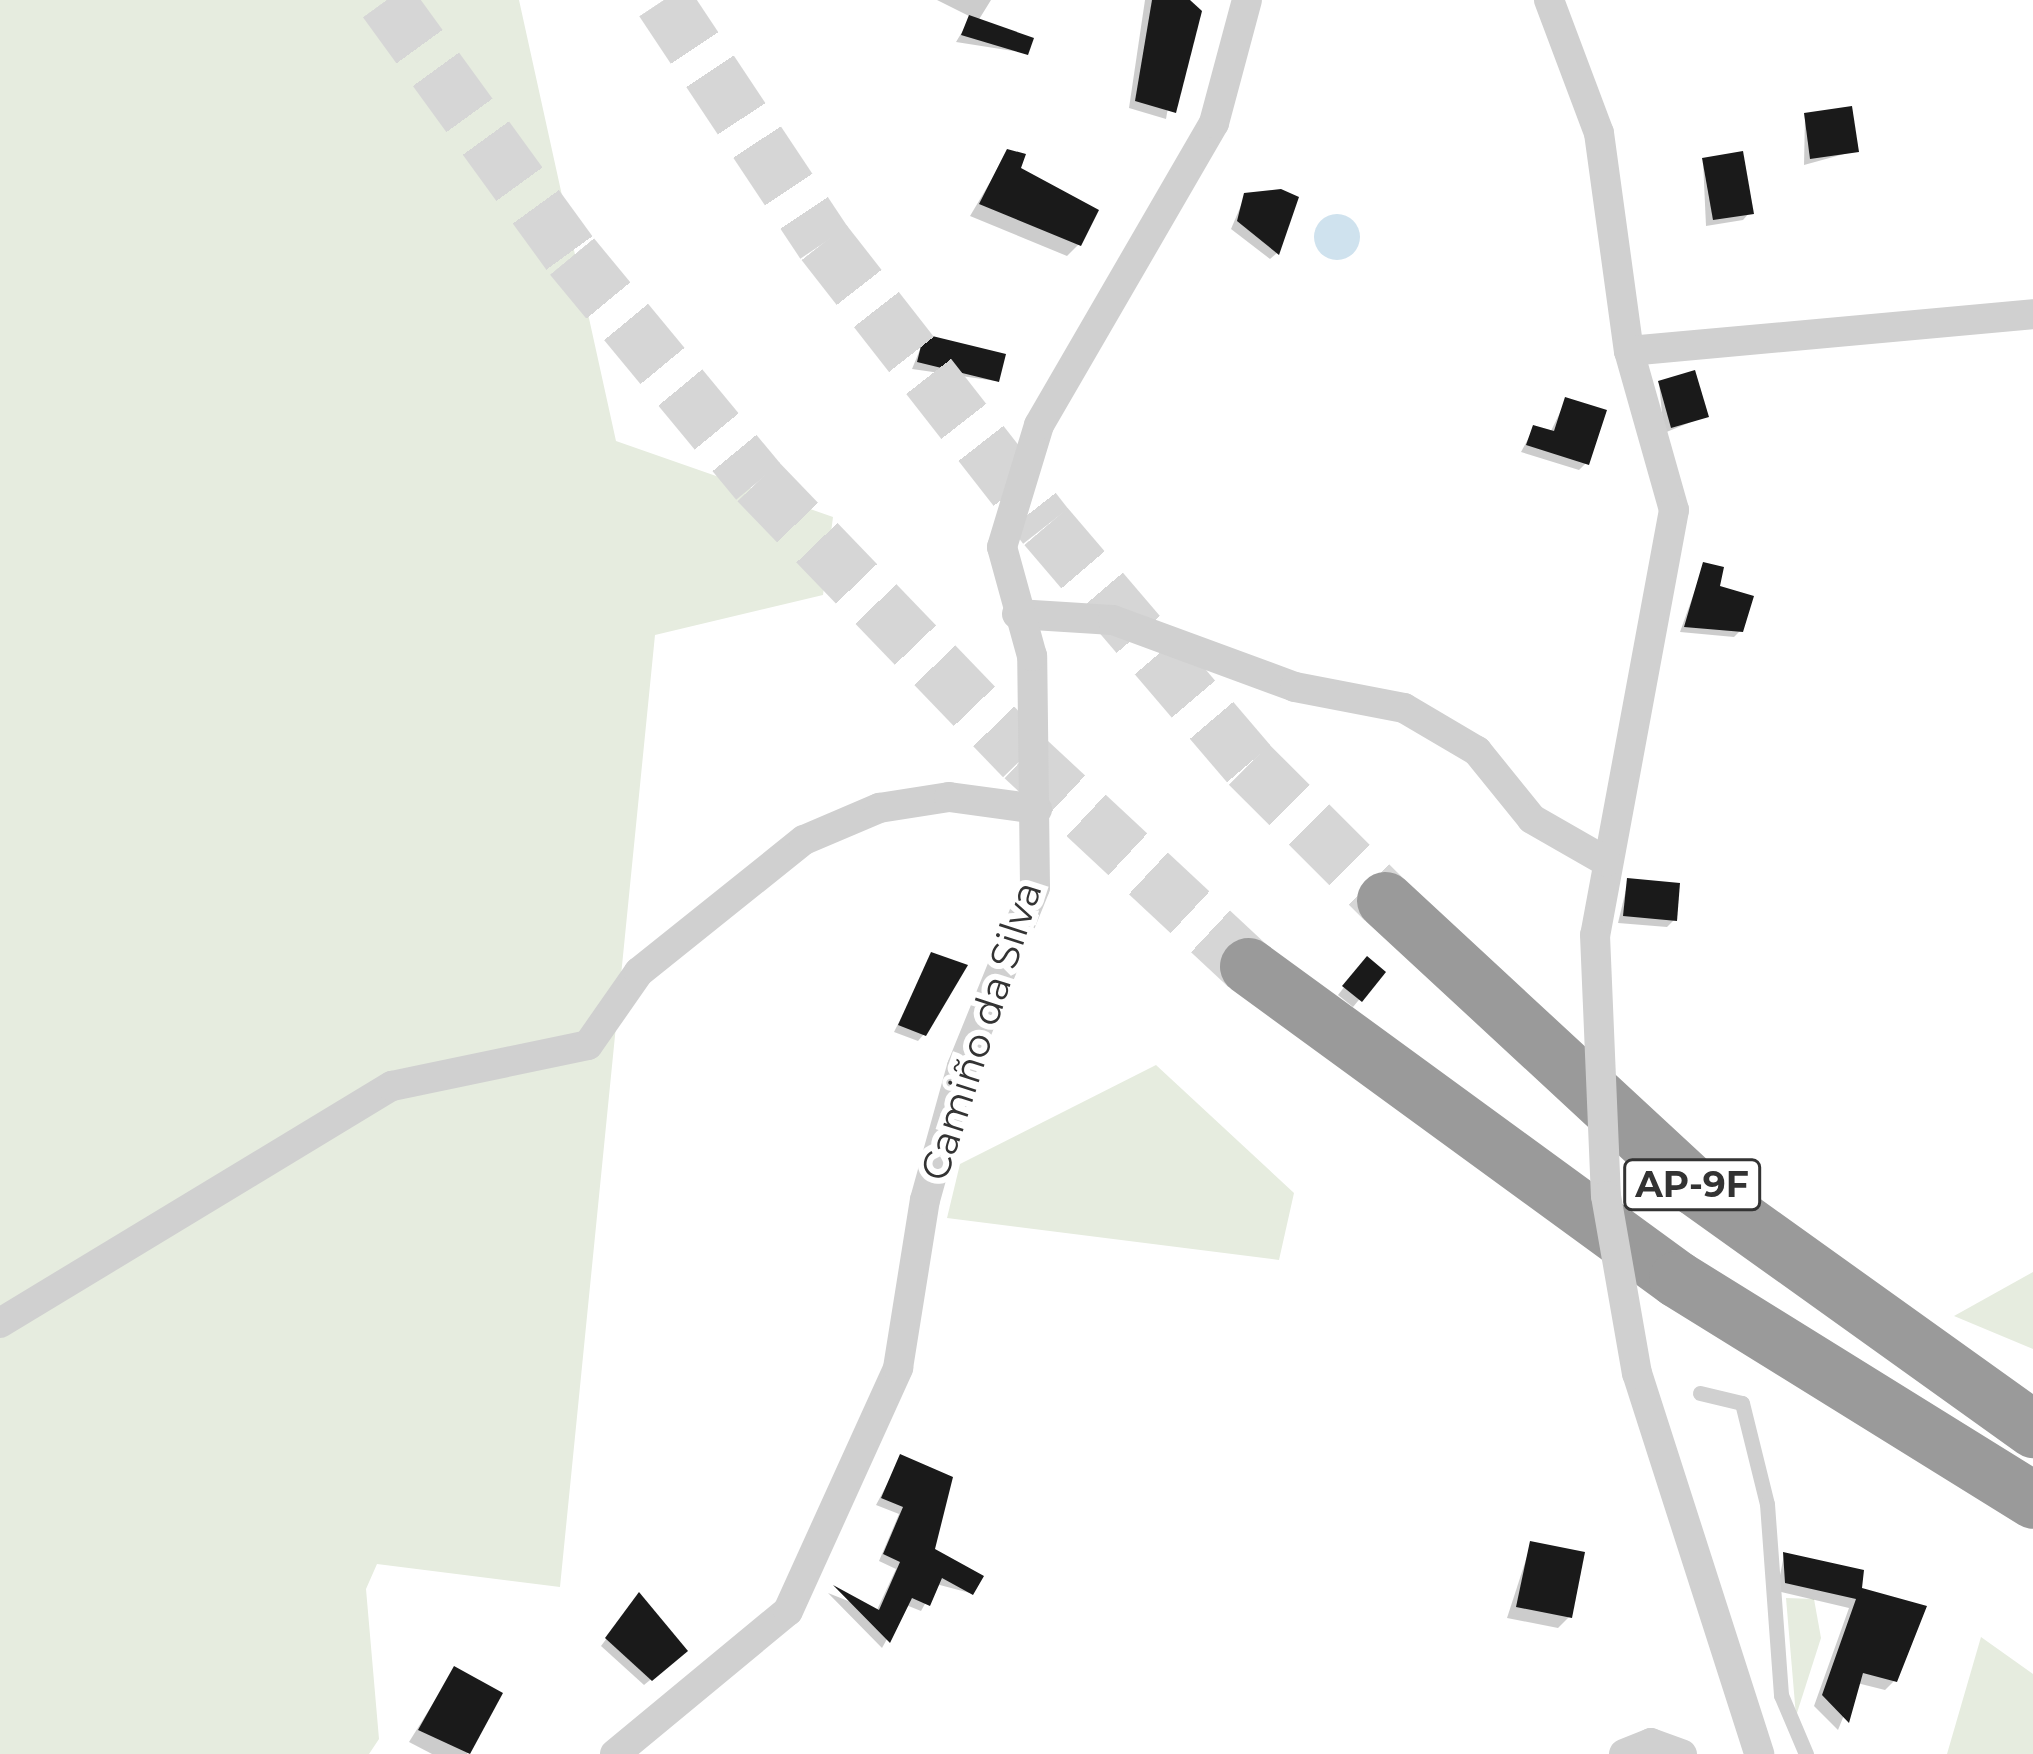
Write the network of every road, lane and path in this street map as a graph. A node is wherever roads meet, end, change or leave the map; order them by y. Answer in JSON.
{"nodes":[{"id":1,"x":1247,"y":0,"type":"edge"},
{"id":2,"x":1550,"y":0,"type":"edge"},
{"id":3,"x":2033,"y":314,"type":"edge"},
{"id":4,"x":1629,"y":352,"type":"junction"},
{"id":5,"x":1017,"y":614,"type":"junction"},
{"id":6,"x":1037,"y":809,"type":"junction"},
{"id":7,"x":1607,"y":862,"type":"junction"},
{"id":8,"x":1384,"y":900,"type":"tunnel mouth"},
{"id":9,"x":1248,"y":966,"type":"tunnel mouth"},
{"id":10,"x":1695,"y":1187,"type":"junction"},
{"id":11,"x":1677,"y":1280,"type":"junction"},
{"id":12,"x":0,"y":1323,"type":"edge"},
{"id":13,"x":1700,"y":1393,"type":"dead end"},
{"id":14,"x":2033,"y":1404,"type":"edge"},
{"id":15,"x":2033,"y":1430,"type":"edge"},
{"id":16,"x":2033,"y":1499,"type":"edge"},
{"id":17,"x":2033,"y":1524,"type":"edge"},
{"id":18,"x":625,"y":1745,"type":"edge"},
{"id":19,"x":1624,"y":1754,"type":"edge"},
{"id":20,"x":1682,"y":1754,"type":"edge"},
{"id":21,"x":1760,"y":1754,"type":"edge"},
{"id":22,"x":1806,"y":1754,"type":"edge"}],
"edges":[{"from":1,"to":5,"type":"street","name":"Camiño da Silva"},
{"from":2,"to":4,"type":"street"},
{"from":3,"to":4,"type":"street"},
{"from":4,"to":7,"type":"street"},
{"from":5,"to":6,"type":"street","name":"Camiño da Silva"},
{"from":5,"to":7,"type":"street"},
{"from":6,"to":12,"type":"street"},
{"from":6,"to":18,"type":"street","name":"Camiño da Silva"},
{"from":7,"to":21,"type":"street","bridge":true},
{"from":8,"to":10,"type":"highway","number":"AP-9F"},
{"from":9,"to":11,"type":"highway","number":"AP-9F"},
{"from":10,"to":14,"type":"highway"},
{"from":10,"to":15,"type":"highway","number":"AP-9F"},
{"from":11,"to":16,"type":"highway","number":"AP-9F"},
{"from":11,"to":17,"type":"highway"},
{"from":13,"to":22,"type":"lane"},
{"from":19,"to":20,"type":"street"}]}
